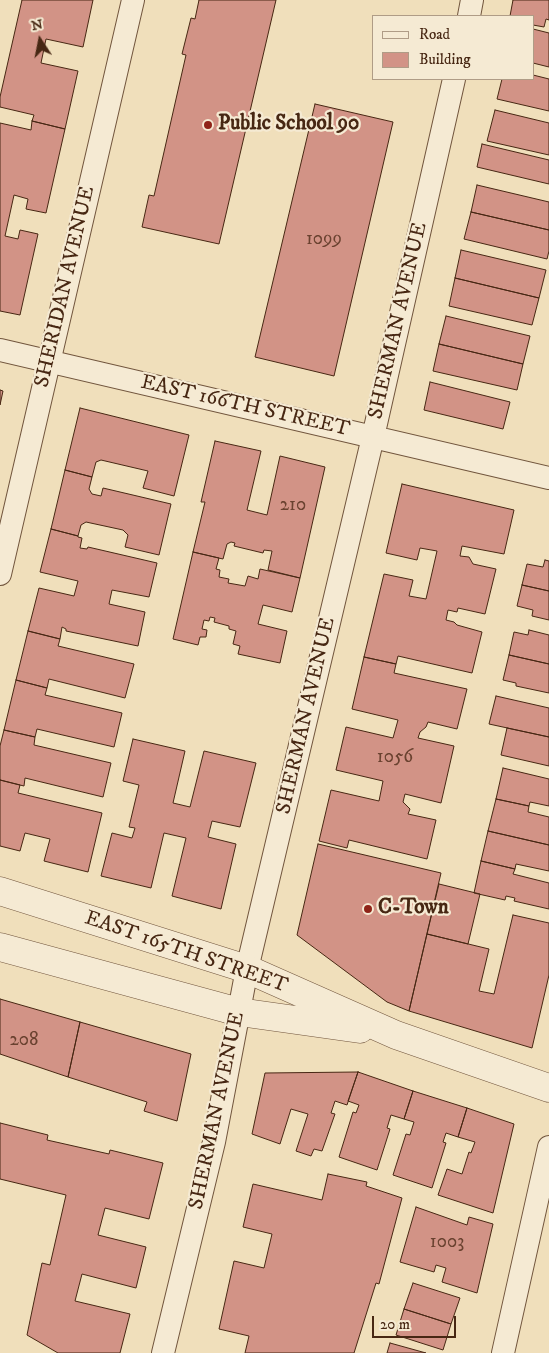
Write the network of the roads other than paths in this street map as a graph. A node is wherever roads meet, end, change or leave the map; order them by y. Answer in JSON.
{"nodes":[{"id":1,"x":133,"y":0,"type":"edge"},
{"id":2,"x":472,"y":0,"type":"edge"},
{"id":3,"x":469,"y":15,"type":"edge"},
{"id":4,"x":454,"y":80,"type":"edge"},
{"id":5,"x":0,"y":350,"type":"edge"},
{"id":6,"x":49,"y":362,"type":"junction"},
{"id":7,"x":373,"y":437,"type":"junction"},
{"id":8,"x":549,"y":478,"type":"edge"},
{"id":9,"x":0,"y":574,"type":"edge"},
{"id":10,"x":0,"y":891,"type":"edge"},
{"id":11,"x":0,"y":947,"type":"edge"},
{"id":12,"x":247,"y":969,"type":"junction"},
{"id":13,"x":240,"y":1012,"type":"junction"},
{"id":14,"x":396,"y":1034,"type":"junction"},
{"id":15,"x":549,"y":1088,"type":"edge"},
{"id":16,"x":549,"y":1147,"type":"edge"},
{"id":17,"x":163,"y":1353,"type":"edge"},
{"id":18,"x":503,"y":1353,"type":"edge"}],
"edges":[{"from":1,"to":6,"type":"street","name":"SHERIDAN AVENUE"},
{"from":2,"to":3,"type":"street"},
{"from":4,"to":7,"type":"street","name":"SHERMAN AVENUE"},
{"from":5,"to":6,"type":"street","name":"EAST 166TH STREET"},
{"from":6,"to":7,"type":"street","name":"EAST 166TH STREET"},
{"from":6,"to":9,"type":"street","name":"SHERIDAN AVENUE"},
{"from":7,"to":8,"type":"street","name":"EAST 166TH STREET"},
{"from":7,"to":12,"type":"street","name":"SHERMAN AVENUE"},
{"from":10,"to":12,"type":"street","name":"EAST 165TH STREET"},
{"from":11,"to":13,"type":"street","name":"EAST 165TH STREET"},
{"from":12,"to":13,"type":"street","name":"SHERMAN AVENUE"},
{"from":12,"to":14,"type":"street","name":"EAST 165TH STREET"},
{"from":13,"to":14,"type":"street","name":"EAST 165TH STREET"},
{"from":13,"to":17,"type":"street","name":"SHERMAN AVENUE"},
{"from":14,"to":15,"type":"street","name":"EAST 165TH STREET"},
{"from":16,"to":18,"type":"street"}]}
